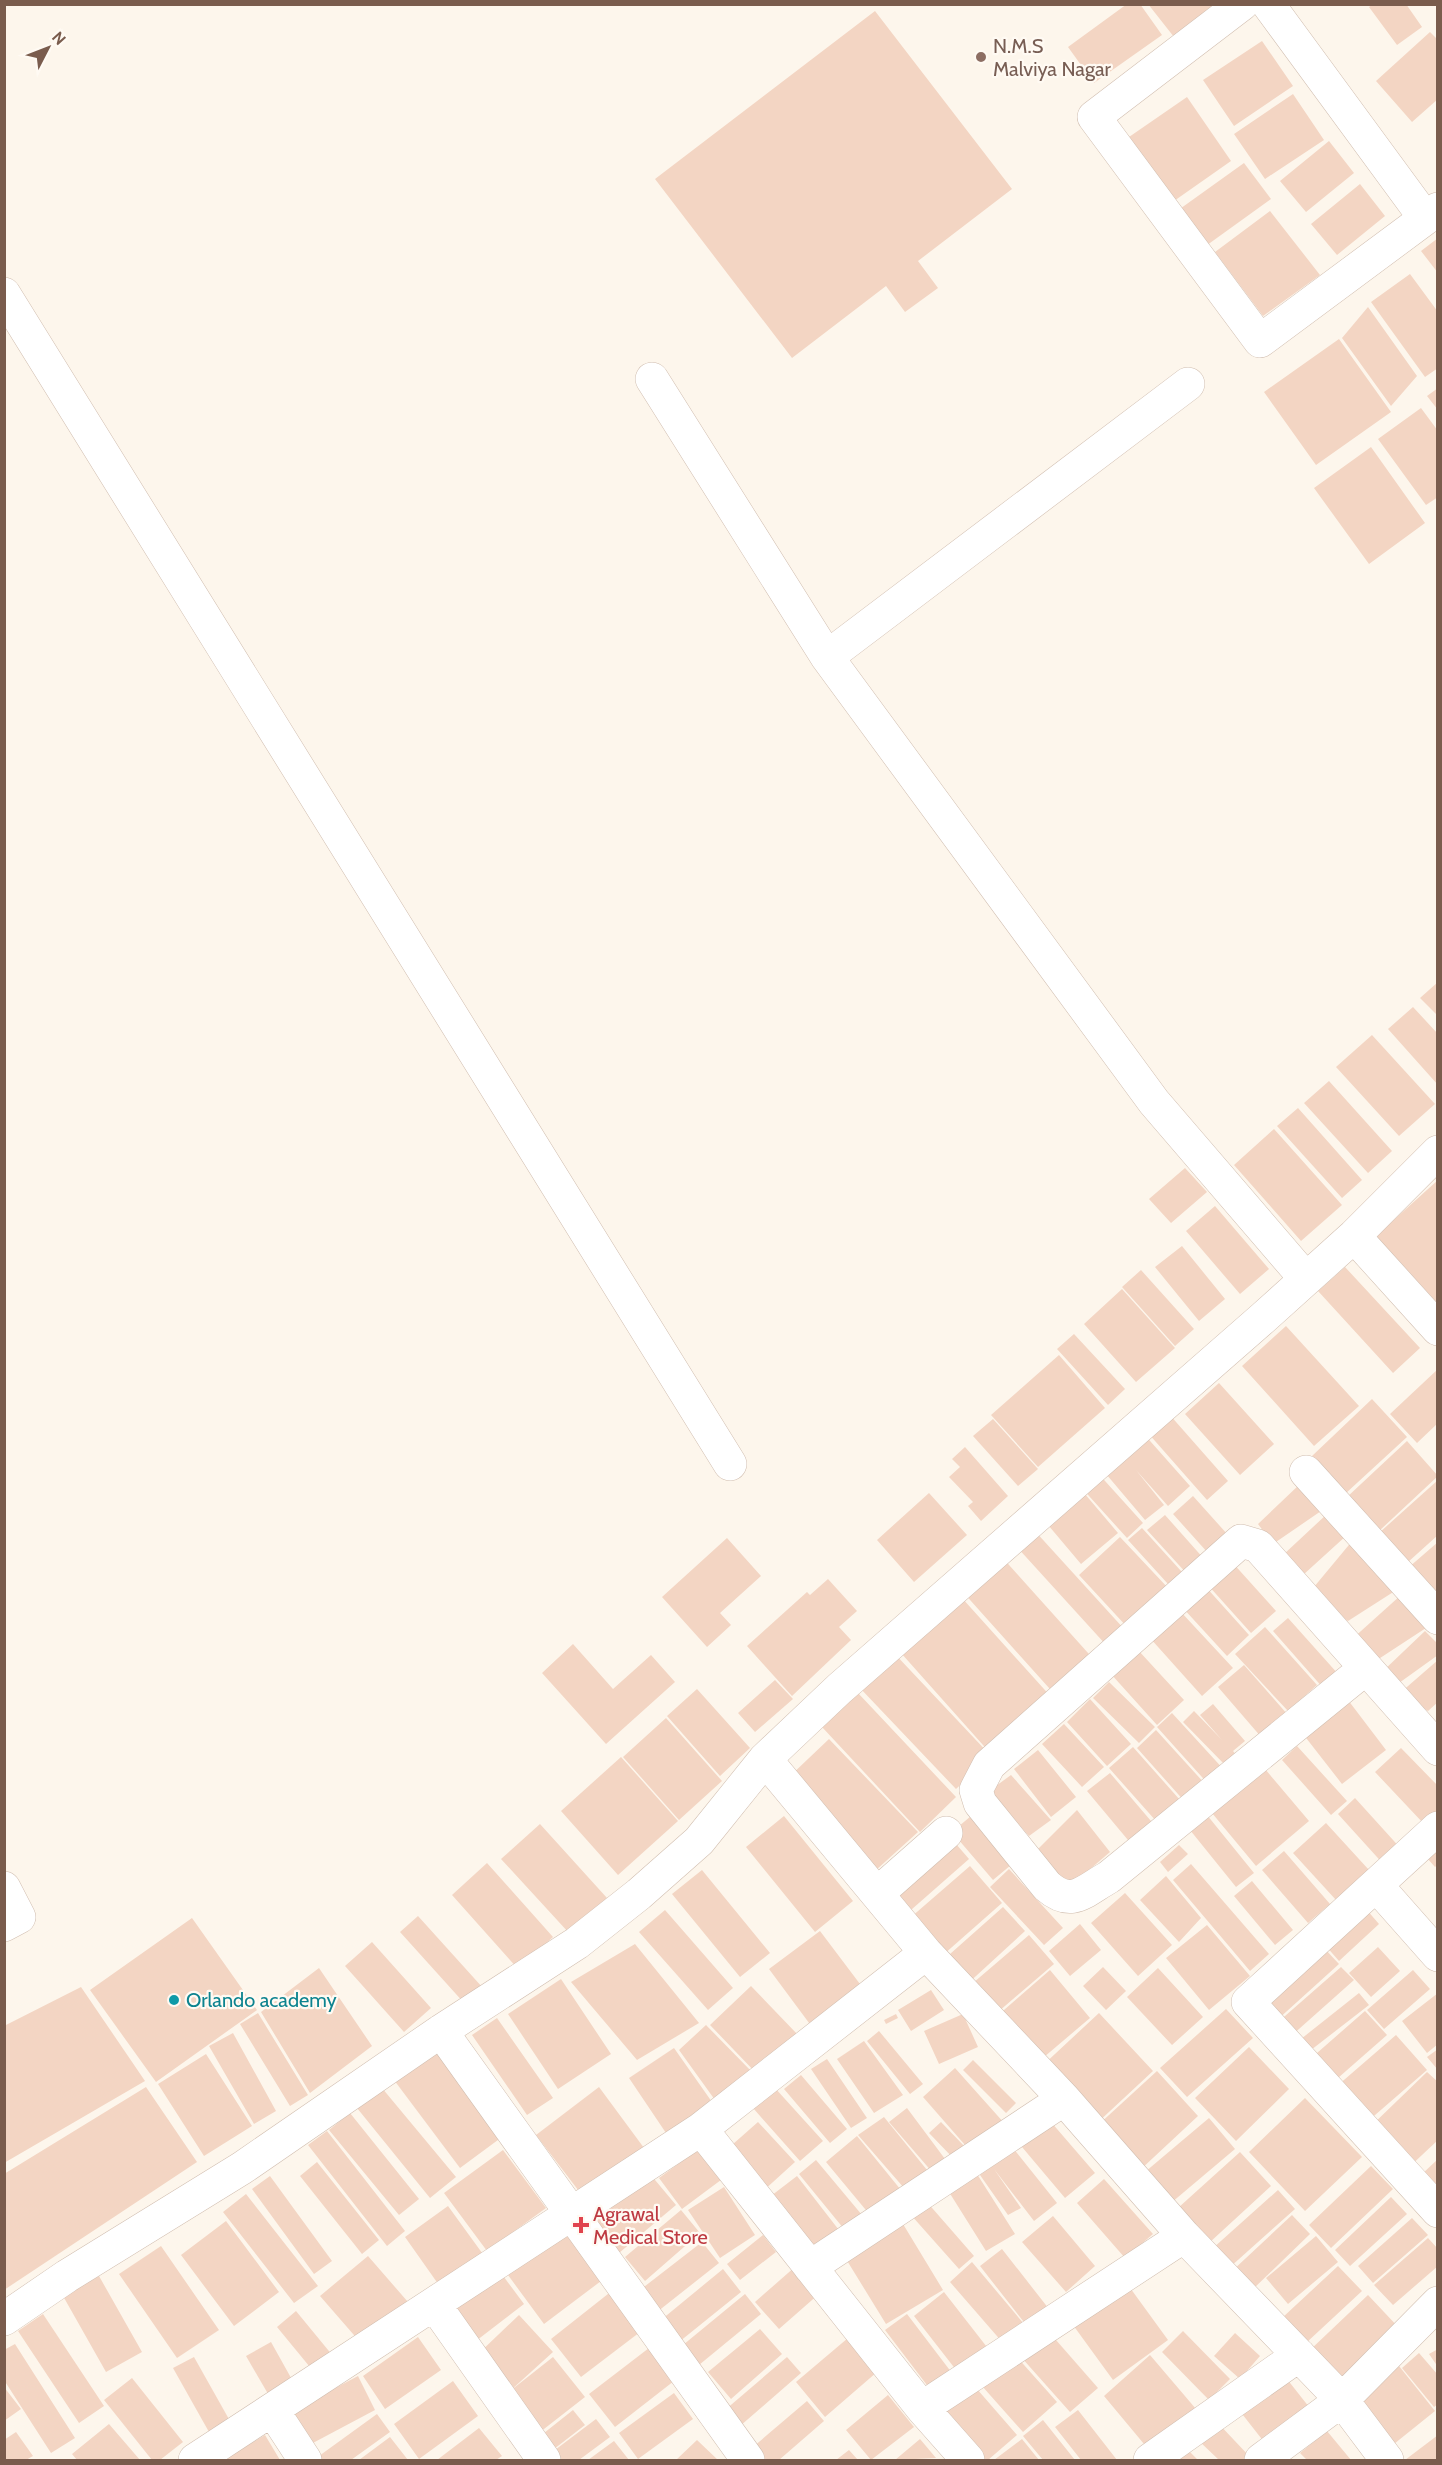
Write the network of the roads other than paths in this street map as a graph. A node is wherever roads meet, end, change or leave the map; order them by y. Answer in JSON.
{"nodes":[{"id":1,"x":1242,"y":4,"type":"edge"},
{"id":2,"x":1268,"y":4,"type":"edge"},
{"id":3,"x":1431,"y":213,"type":"edge"},
{"id":4,"x":4,"y":294,"type":"edge"},
{"id":5,"x":652,"y":379,"type":"dead end"},
{"id":6,"x":1188,"y":384,"type":"dead end"},
{"id":7,"x":827,"y":657,"type":"junction"},
{"id":8,"x":1437,"y":1152,"type":"edge"},
{"id":9,"x":1354,"y":1236,"type":"junction"},
{"id":10,"x":1306,"y":1279,"type":"junction"},
{"id":11,"x":1437,"y":1329,"type":"edge"},
{"id":12,"x":730,"y":1464,"type":"dead end"},
{"id":13,"x":1306,"y":1472,"type":"dead end"},
{"id":14,"x":1437,"y":1618,"type":"edge"},
{"id":15,"x":1366,"y":1668,"type":"junction"},
{"id":16,"x":1437,"y":1749,"type":"edge"},
{"id":17,"x":765,"y":1759,"type":"junction"},
{"id":18,"x":1437,"y":1828,"type":"edge"},
{"id":19,"x":946,"y":1833,"type":"dead end"},
{"id":20,"x":1376,"y":1885,"type":"junction"},
{"id":21,"x":4,"y":1888,"type":"edge"},
{"id":22,"x":878,"y":1893,"type":"junction"},
{"id":23,"x":4,"y":1924,"type":"edge"},
{"id":24,"x":926,"y":1953,"type":"junction"},
{"id":25,"x":1437,"y":1955,"type":"edge"},
{"id":26,"x":441,"y":2031,"type":"junction"},
{"id":27,"x":1064,"y":2099,"type":"junction"},
{"id":28,"x":701,"y":2129,"type":"junction"},
{"id":29,"x":1437,"y":2211,"type":"edge"},
{"id":30,"x":573,"y":2214,"type":"junction"},
{"id":31,"x":1184,"y":2236,"type":"junction"},
{"id":32,"x":810,"y":2268,"type":"junction"},
{"id":33,"x":1437,"y":2303,"type":"edge"},
{"id":34,"x":434,"y":2304,"type":"junction"},
{"id":35,"x":4,"y":2319,"type":"edge"},
{"id":36,"x":1299,"y":2355,"type":"junction"},
{"id":37,"x":1342,"y":2400,"type":"junction"},
{"id":38,"x":922,"y":2408,"type":"junction"},
{"id":39,"x":273,"y":2410,"type":"junction"},
{"id":40,"x":195,"y":2460,"type":"edge"},
{"id":41,"x":304,"y":2460,"type":"edge"},
{"id":42,"x":544,"y":2460,"type":"edge"},
{"id":43,"x":748,"y":2460,"type":"edge"},
{"id":44,"x":968,"y":2460,"type":"edge"},
{"id":45,"x":1150,"y":2460,"type":"edge"},
{"id":46,"x":1261,"y":2460,"type":"edge"},
{"id":47,"x":1387,"y":2460,"type":"edge"}],
"edges":[{"from":1,"to":3,"type":"street"},
{"from":2,"to":3,"type":"street"},
{"from":4,"to":12,"type":"street"},
{"from":5,"to":7,"type":"street"},
{"from":6,"to":7,"type":"street"},
{"from":7,"to":10,"type":"street"},
{"from":8,"to":9,"type":"street"},
{"from":9,"to":10,"type":"street"},
{"from":9,"to":11,"type":"street"},
{"from":10,"to":17,"type":"street"},
{"from":13,"to":14,"type":"street"},
{"from":15,"to":15,"type":"street"},
{"from":15,"to":16,"type":"street"},
{"from":17,"to":22,"type":"street"},
{"from":17,"to":26,"type":"street"},
{"from":18,"to":20,"type":"street"},
{"from":19,"to":22,"type":"street"},
{"from":20,"to":25,"type":"street"},
{"from":20,"to":29,"type":"street"},
{"from":21,"to":23,"type":"street"},
{"from":22,"to":24,"type":"street"},
{"from":24,"to":27,"type":"street"},
{"from":24,"to":28,"type":"street"},
{"from":26,"to":30,"type":"street"},
{"from":26,"to":35,"type":"street"},
{"from":27,"to":31,"type":"street"},
{"from":27,"to":32,"type":"street"},
{"from":28,"to":30,"type":"street"},
{"from":28,"to":32,"type":"street"},
{"from":30,"to":34,"type":"street"},
{"from":30,"to":43,"type":"street"},
{"from":31,"to":36,"type":"street"},
{"from":31,"to":38,"type":"street"},
{"from":32,"to":38,"type":"street"},
{"from":33,"to":37,"type":"street"},
{"from":34,"to":39,"type":"street"},
{"from":34,"to":42,"type":"street"},
{"from":36,"to":37,"type":"street"},
{"from":36,"to":45,"type":"street"},
{"from":37,"to":46,"type":"street"},
{"from":37,"to":47,"type":"street"},
{"from":38,"to":44,"type":"street"},
{"from":39,"to":40,"type":"street"},
{"from":39,"to":41,"type":"street"}]}
